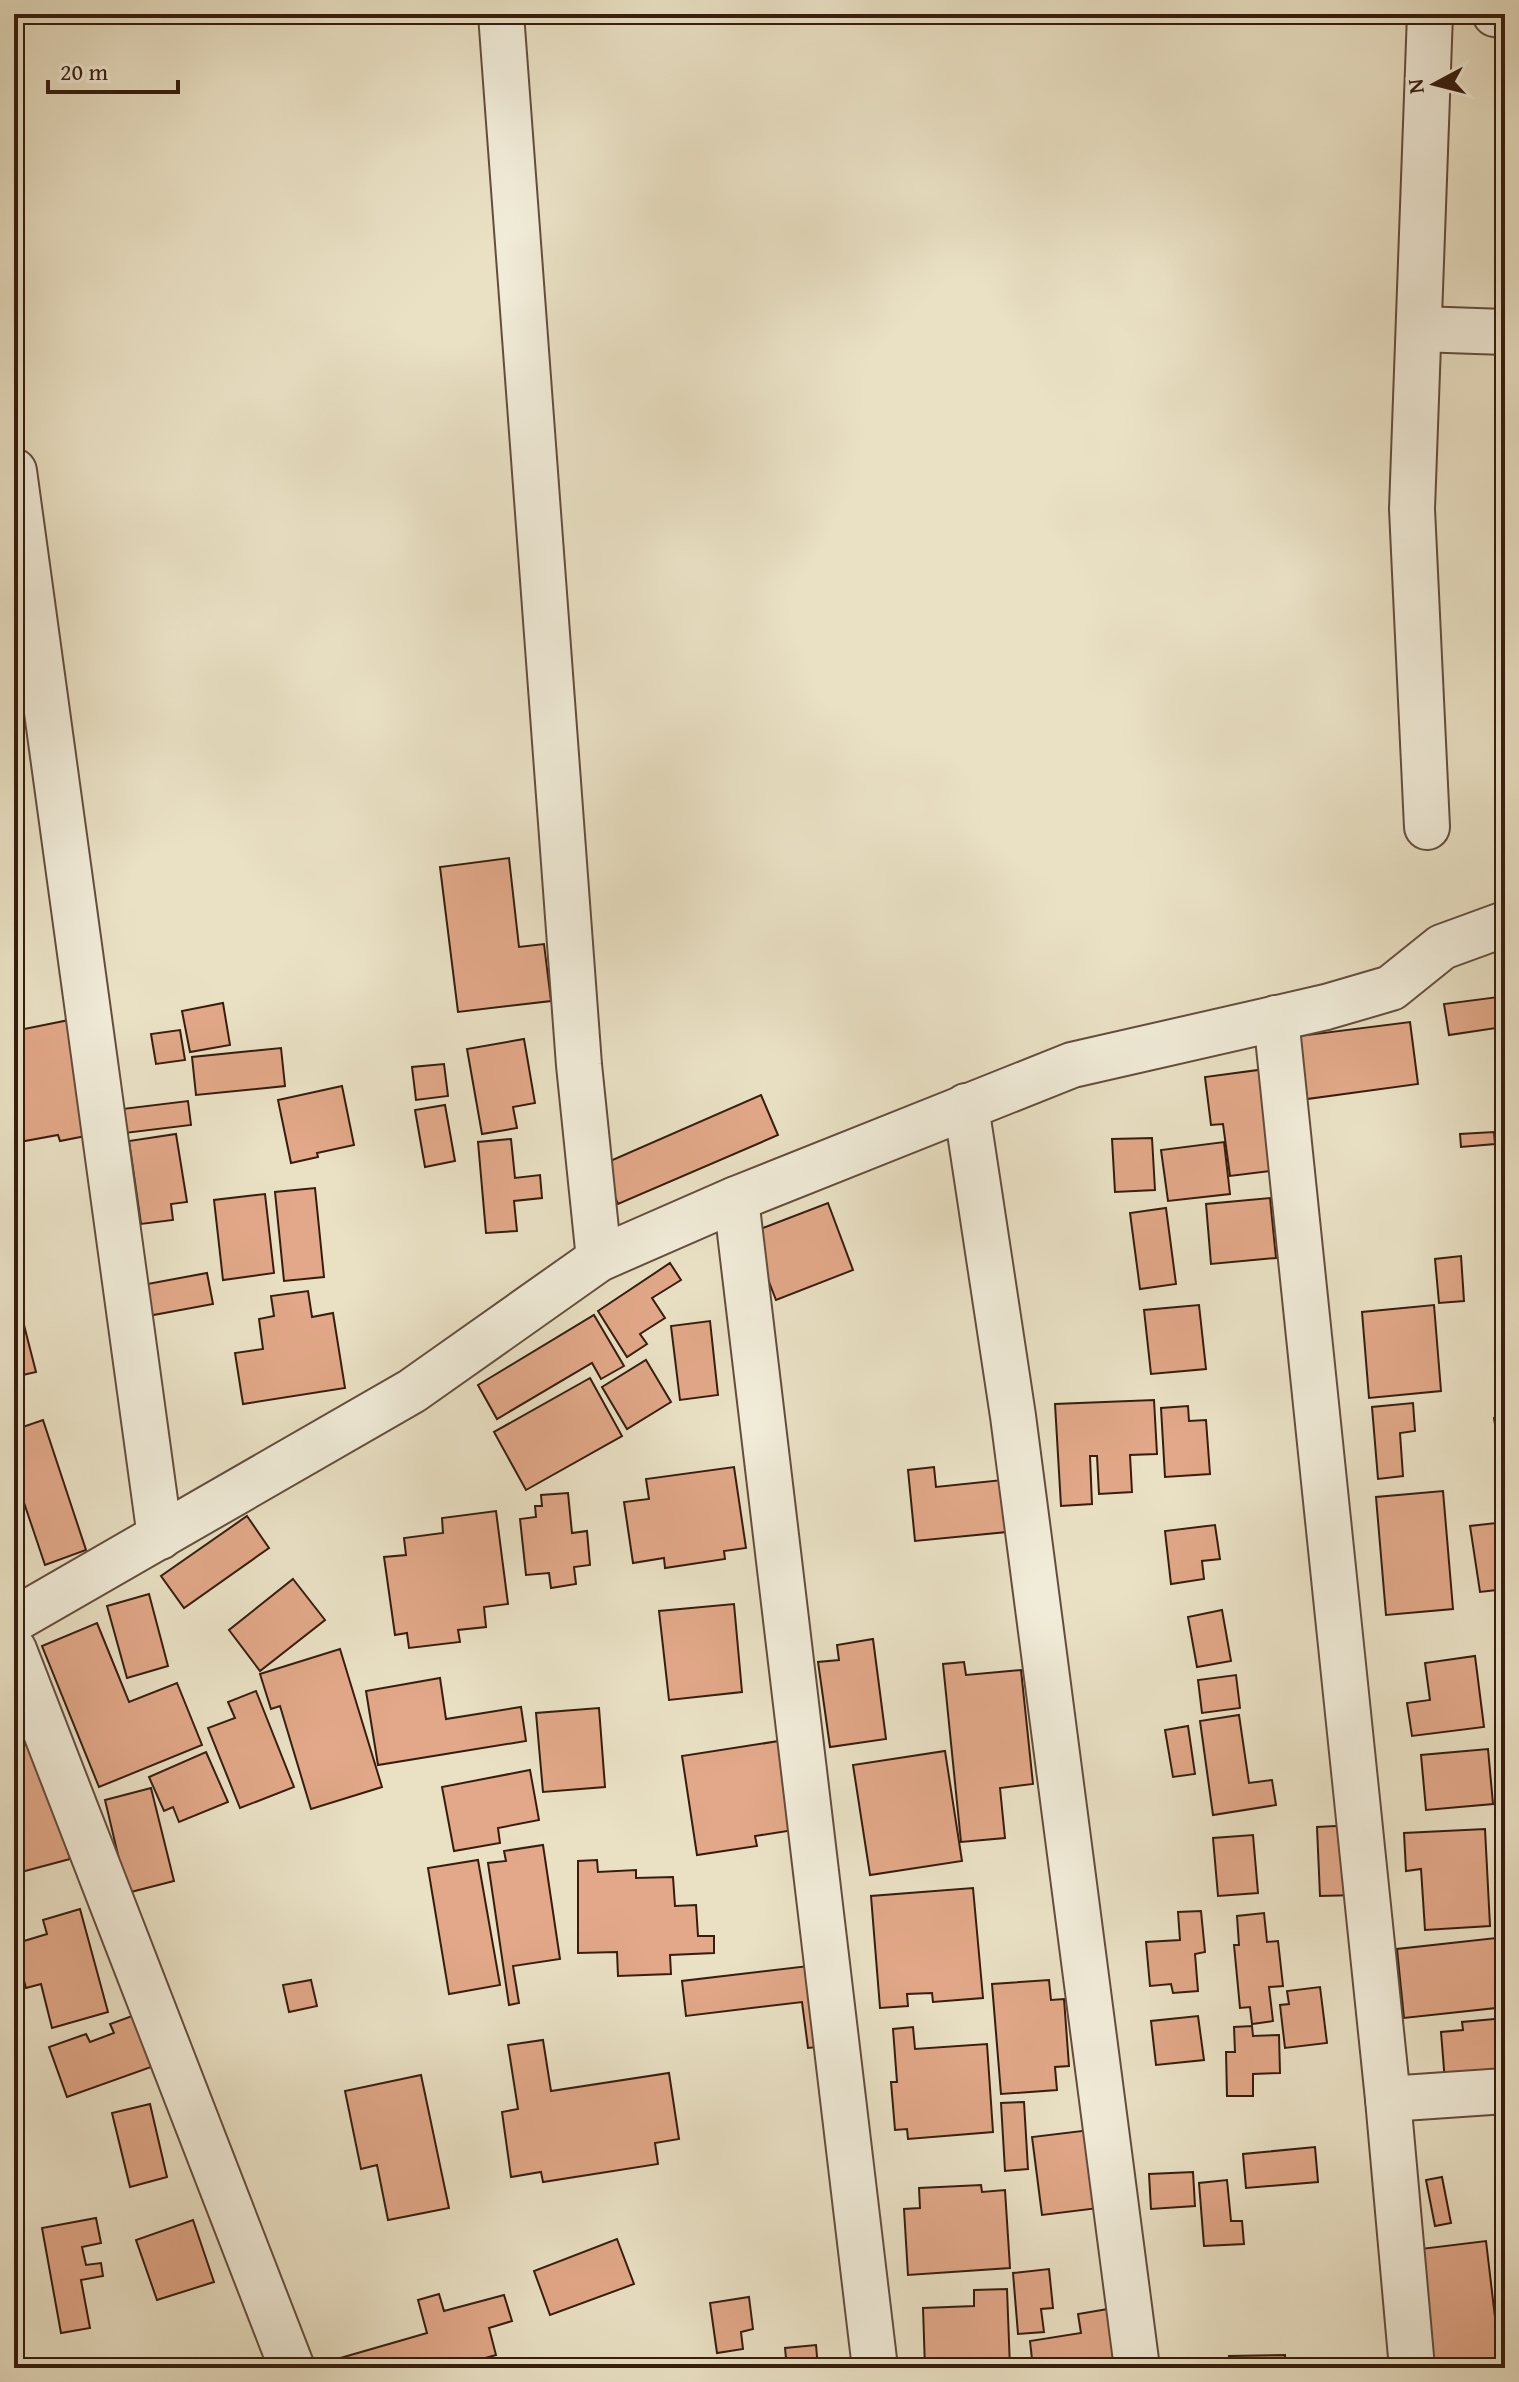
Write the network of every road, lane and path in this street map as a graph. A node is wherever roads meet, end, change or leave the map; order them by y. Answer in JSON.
{"nodes":[{"id":1,"x":501,"y":14,"type":"edge"},
{"id":2,"x":1430,"y":14,"type":"edge"},
{"id":3,"x":1495,"y":14,"type":"edge"},
{"id":4,"x":1505,"y":15,"type":"edge"},
{"id":5,"x":1419,"y":329,"type":"junction"},
{"id":6,"x":1505,"y":332,"type":"edge"},
{"id":7,"x":14,"y":471,"type":"edge"},
{"id":8,"x":1427,"y":827,"type":"dead end"},
{"id":9,"x":1505,"y":924,"type":"edge"},
{"id":10,"x":1276,"y":1018,"type":"junction"},
{"id":11,"x":966,"y":1106,"type":"junction"},
{"id":12,"x":736,"y":1199,"type":"junction"},
{"id":13,"x":599,"y":1259,"type":"junction"},
{"id":14,"x":160,"y":1537,"type":"junction"},
{"id":15,"x":14,"y":1620,"type":"edge"},
{"id":16,"x":18,"y":1679,"type":"edge"},
{"id":17,"x":1505,"y":2091,"type":"edge"},
{"id":18,"x":1388,"y":2099,"type":"junction"},
{"id":19,"x":292,"y":2368,"type":"edge"},
{"id":20,"x":875,"y":2368,"type":"edge"},
{"id":21,"x":1137,"y":2368,"type":"edge"},
{"id":22,"x":1412,"y":2368,"type":"edge"}],
"edges":[{"from":1,"to":13,"type":"street"},
{"from":2,"to":5,"type":"street"},
{"from":3,"to":4,"type":"street"},
{"from":5,"to":6,"type":"street"},
{"from":5,"to":8,"type":"street"},
{"from":7,"to":14,"type":"street"},
{"from":9,"to":10,"type":"street"},
{"from":10,"to":11,"type":"street"},
{"from":10,"to":18,"type":"street"},
{"from":11,"to":12,"type":"street"},
{"from":11,"to":21,"type":"street"},
{"from":12,"to":13,"type":"street"},
{"from":12,"to":20,"type":"street"},
{"from":13,"to":14,"type":"street"},
{"from":14,"to":15,"type":"street"},
{"from":16,"to":19,"type":"street"},
{"from":17,"to":18,"type":"street"},
{"from":18,"to":22,"type":"street"}]}
